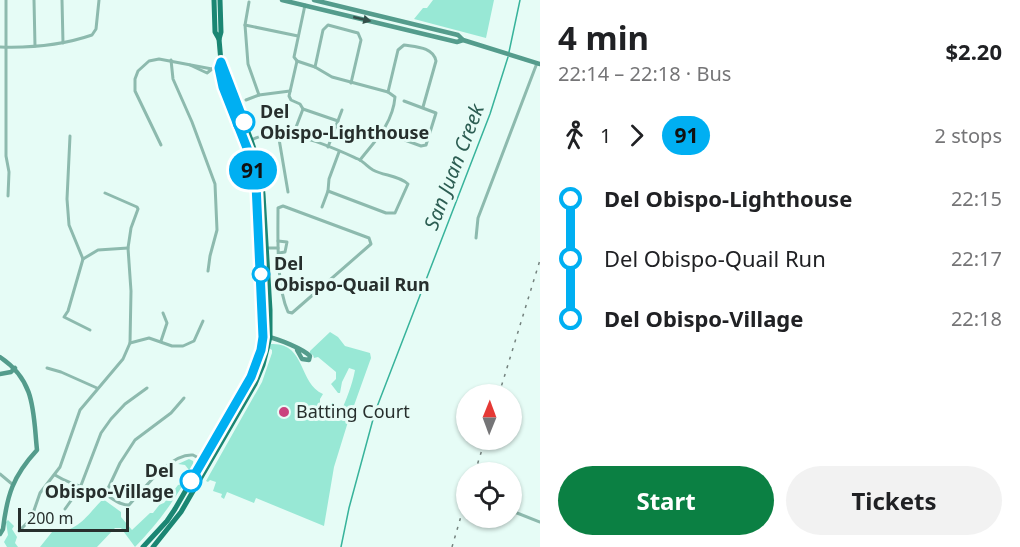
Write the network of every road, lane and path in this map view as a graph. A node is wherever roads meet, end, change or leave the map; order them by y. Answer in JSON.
{"nodes":[{"id":1,"x":6,"y":0,"type":"edge"},
{"id":2,"x":34,"y":0,"type":"edge"},
{"id":3,"x":62,"y":0,"type":"edge"},
{"id":4,"x":99,"y":0,"type":"edge"},
{"id":5,"x":214,"y":0,"type":"edge"},
{"id":6,"x":220,"y":0,"type":"edge"},
{"id":7,"x":282,"y":0,"type":"edge"},
{"id":8,"x":314,"y":0,"type":"edge"},
{"id":9,"x":249,"y":2,"type":"dead end"},
{"id":10,"x":305,"y":5,"type":"junction"},
{"id":11,"x":245,"y":25,"type":"junction"},
{"id":12,"x":297,"y":36,"type":"junction"},
{"id":13,"x":219,"y":39,"type":"junction"},
{"id":14,"x":464,"y":40,"type":"junction"},
{"id":15,"x":63,"y":43,"type":"junction"},
{"id":16,"x":0,"y":47,"type":"edge"},
{"id":17,"x":6,"y":47,"type":"junction"},
{"id":18,"x":35,"y":47,"type":"junction"},
{"id":19,"x":171,"y":60,"type":"junction"},
{"id":20,"x":297,"y":61,"type":"junction"},
{"id":21,"x":539,"y":63,"type":"edge"},
{"id":22,"x":221,"y":66,"type":"junction"},
{"id":23,"x":315,"y":67,"type":"junction"},
{"id":24,"x":351,"y":83,"type":"junction"},
{"id":25,"x":290,"y":91,"type":"junction"},
{"id":26,"x":388,"y":92,"type":"junction"},
{"id":27,"x":259,"y":95,"type":"junction"},
{"id":28,"x":246,"y":100,"type":"dead end"},
{"id":29,"x":404,"y":101,"type":"dead end"},
{"id":30,"x":423,"y":107,"type":"junction"},
{"id":31,"x":303,"y":109,"type":"junction"},
{"id":32,"x":342,"y":110,"type":"dead end"},
{"id":33,"x":338,"y":121,"type":"junction"},
{"id":34,"x":383,"y":132,"type":"junction"},
{"id":35,"x":278,"y":133,"type":"junction"},
{"id":36,"x":293,"y":135,"type":"junction"},
{"id":37,"x":70,"y":136,"type":"dead end"},
{"id":38,"x":249,"y":142,"type":"junction"},
{"id":39,"x":161,"y":145,"type":"dead end"},
{"id":40,"x":328,"y":147,"type":"junction"},
{"id":41,"x":339,"y":152,"type":"junction"},
{"id":42,"x":0,"y":156,"type":"edge"},
{"id":43,"x":6,"y":156,"type":"junction"},
{"id":44,"x":360,"y":160,"type":"junction"},
{"id":45,"x":328,"y":191,"type":"junction"},
{"id":46,"x":288,"y":192,"type":"dead end"},
{"id":47,"x":105,"y":193,"type":"dead end"},
{"id":48,"x":8,"y":196,"type":"dead end"},
{"id":49,"x":322,"y":207,"type":"dead end"},
{"id":50,"x":476,"y":238,"type":"dead end"},
{"id":51,"x":278,"y":241,"type":"junction"},
{"id":52,"x":129,"y":248,"type":"junction"},
{"id":53,"x":263,"y":248,"type":"junction"},
{"id":54,"x":278,"y":248,"type":"junction"},
{"id":55,"x":279,"y":253,"type":"junction"},
{"id":56,"x":83,"y":259,"type":"junction"},
{"id":57,"x":208,"y":271,"type":"dead end"},
{"id":58,"x":163,"y":313,"type":"dead end"},
{"id":59,"x":203,"y":321,"type":"dead end"},
{"id":60,"x":90,"y":330,"type":"dead end"},
{"id":61,"x":267,"y":337,"type":"junction"},
{"id":62,"x":161,"y":341,"type":"junction"},
{"id":63,"x":130,"y":343,"type":"junction"},
{"id":64,"x":297,"y":350,"type":"dead end"},
{"id":65,"x":0,"y":357,"type":"edge"},
{"id":66,"x":15,"y":368,"type":"junction"},
{"id":67,"x":47,"y":368,"type":"dead end"},
{"id":68,"x":0,"y":374,"type":"edge"},
{"id":69,"x":97,"y":388,"type":"junction"},
{"id":70,"x":147,"y":388,"type":"dead end"},
{"id":71,"x":184,"y":398,"type":"dead end"},
{"id":72,"x":206,"y":462,"type":"junction"},
{"id":73,"x":0,"y":474,"type":"edge"},
{"id":74,"x":55,"y":475,"type":"junction"},
{"id":75,"x":12,"y":484,"type":"junction"},
{"id":76,"x":80,"y":488,"type":"junction"},
{"id":77,"x":105,"y":495,"type":"junction"},
{"id":78,"x":65,"y":509,"type":"dead end"},
{"id":79,"x":522,"y":515,"type":"edge"},
{"id":80,"x":540,"y":522,"type":"edge"},
{"id":81,"x":19,"y":531,"type":"dead end"},
{"id":82,"x":0,"y":534,"type":"edge"},
{"id":83,"x":142,"y":547,"type":"edge"},
{"id":84,"x":153,"y":547,"type":"edge"}],
"edges":[{"from":1,"to":17,"type":"street"},
{"from":2,"to":18,"type":"street"},
{"from":3,"to":15,"type":"street"},
{"from":4,"to":15,"type":"street"},
{"from":5,"to":13,"type":"main road"},
{"from":6,"to":13,"type":"main road"},
{"from":7,"to":10,"type":"main road"},
{"from":8,"to":10,"type":"main road"},
{"from":8,"to":14,"type":"main road"},
{"from":9,"to":11,"type":"street"},
{"from":10,"to":12,"type":"street"},
{"from":10,"to":14,"type":"main road","one_way":true},
{"from":11,"to":12,"type":"street"},
{"from":11,"to":27,"type":"street"},
{"from":12,"to":20,"type":"street"},
{"from":13,"to":22,"type":"main road"},
{"from":14,"to":21,"type":"main road"},
{"from":15,"to":18,"type":"street"},
{"from":16,"to":17,"type":"street"},
{"from":17,"to":18,"type":"street"},
{"from":17,"to":43,"type":"street"},
{"from":19,"to":22,"type":"street"},
{"from":19,"to":39,"type":"street"},
{"from":19,"to":57,"type":"street"},
{"from":20,"to":23,"type":"street"},
{"from":20,"to":25,"type":"street"},
{"from":21,"to":50,"type":"street"},
{"from":22,"to":38,"type":"main road"},
{"from":23,"to":24,"type":"street"},
{"from":23,"to":24,"type":"street"},
{"from":24,"to":26,"type":"street"},
{"from":25,"to":27,"type":"street"},
{"from":25,"to":31,"type":"street"},
{"from":26,"to":30,"type":"street"},
{"from":26,"to":34,"type":"street"},
{"from":27,"to":28,"type":"street"},
{"from":29,"to":30,"type":"street"},
{"from":30,"to":34,"type":"street"},
{"from":31,"to":33,"type":"street"},
{"from":31,"to":36,"type":"street"},
{"from":32,"to":33,"type":"street"},
{"from":33,"to":40,"type":"street"},
{"from":34,"to":44,"type":"street"},
{"from":35,"to":36,"type":"street"},
{"from":35,"to":38,"type":"street"},
{"from":35,"to":46,"type":"street"},
{"from":36,"to":40,"type":"street"},
{"from":37,"to":56,"type":"street"},
{"from":38,"to":53,"type":"main road"},
{"from":40,"to":41,"type":"street"},
{"from":41,"to":44,"type":"street"},
{"from":41,"to":45,"type":"street"},
{"from":42,"to":43,"type":"street"},
{"from":43,"to":48,"type":"street"},
{"from":44,"to":45,"type":"street"},
{"from":45,"to":49,"type":"street"},
{"from":47,"to":52,"type":"street"},
{"from":51,"to":54,"type":"street"},
{"from":51,"to":55,"type":"street"},
{"from":51,"to":55,"type":"street"},
{"from":52,"to":56,"type":"street"},
{"from":52,"to":63,"type":"street"},
{"from":53,"to":54,"type":"street"},
{"from":53,"to":61,"type":"main road"},
{"from":54,"to":55,"type":"street"},
{"from":56,"to":60,"type":"street"},
{"from":58,"to":62,"type":"street"},
{"from":59,"to":62,"type":"street"},
{"from":61,"to":64,"type":"main road"},
{"from":61,"to":72,"type":"main road"},
{"from":62,"to":63,"type":"street"},
{"from":63,"to":69,"type":"street"},
{"from":65,"to":66,"type":"main road"},
{"from":66,"to":68,"type":"main road"},
{"from":66,"to":75,"type":"main road"},
{"from":67,"to":69,"type":"street"},
{"from":69,"to":74,"type":"street"},
{"from":70,"to":76,"type":"street"},
{"from":71,"to":77,"type":"street"},
{"from":72,"to":77,"type":"street"},
{"from":72,"to":83,"type":"main road"},
{"from":72,"to":84,"type":"main road"},
{"from":73,"to":75,"type":"street"},
{"from":74,"to":76,"type":"street"},
{"from":74,"to":81,"type":"street"},
{"from":75,"to":82,"type":"main road"},
{"from":76,"to":77,"type":"street"},
{"from":76,"to":78,"type":"street"},
{"from":79,"to":80,"type":"street"}]}
